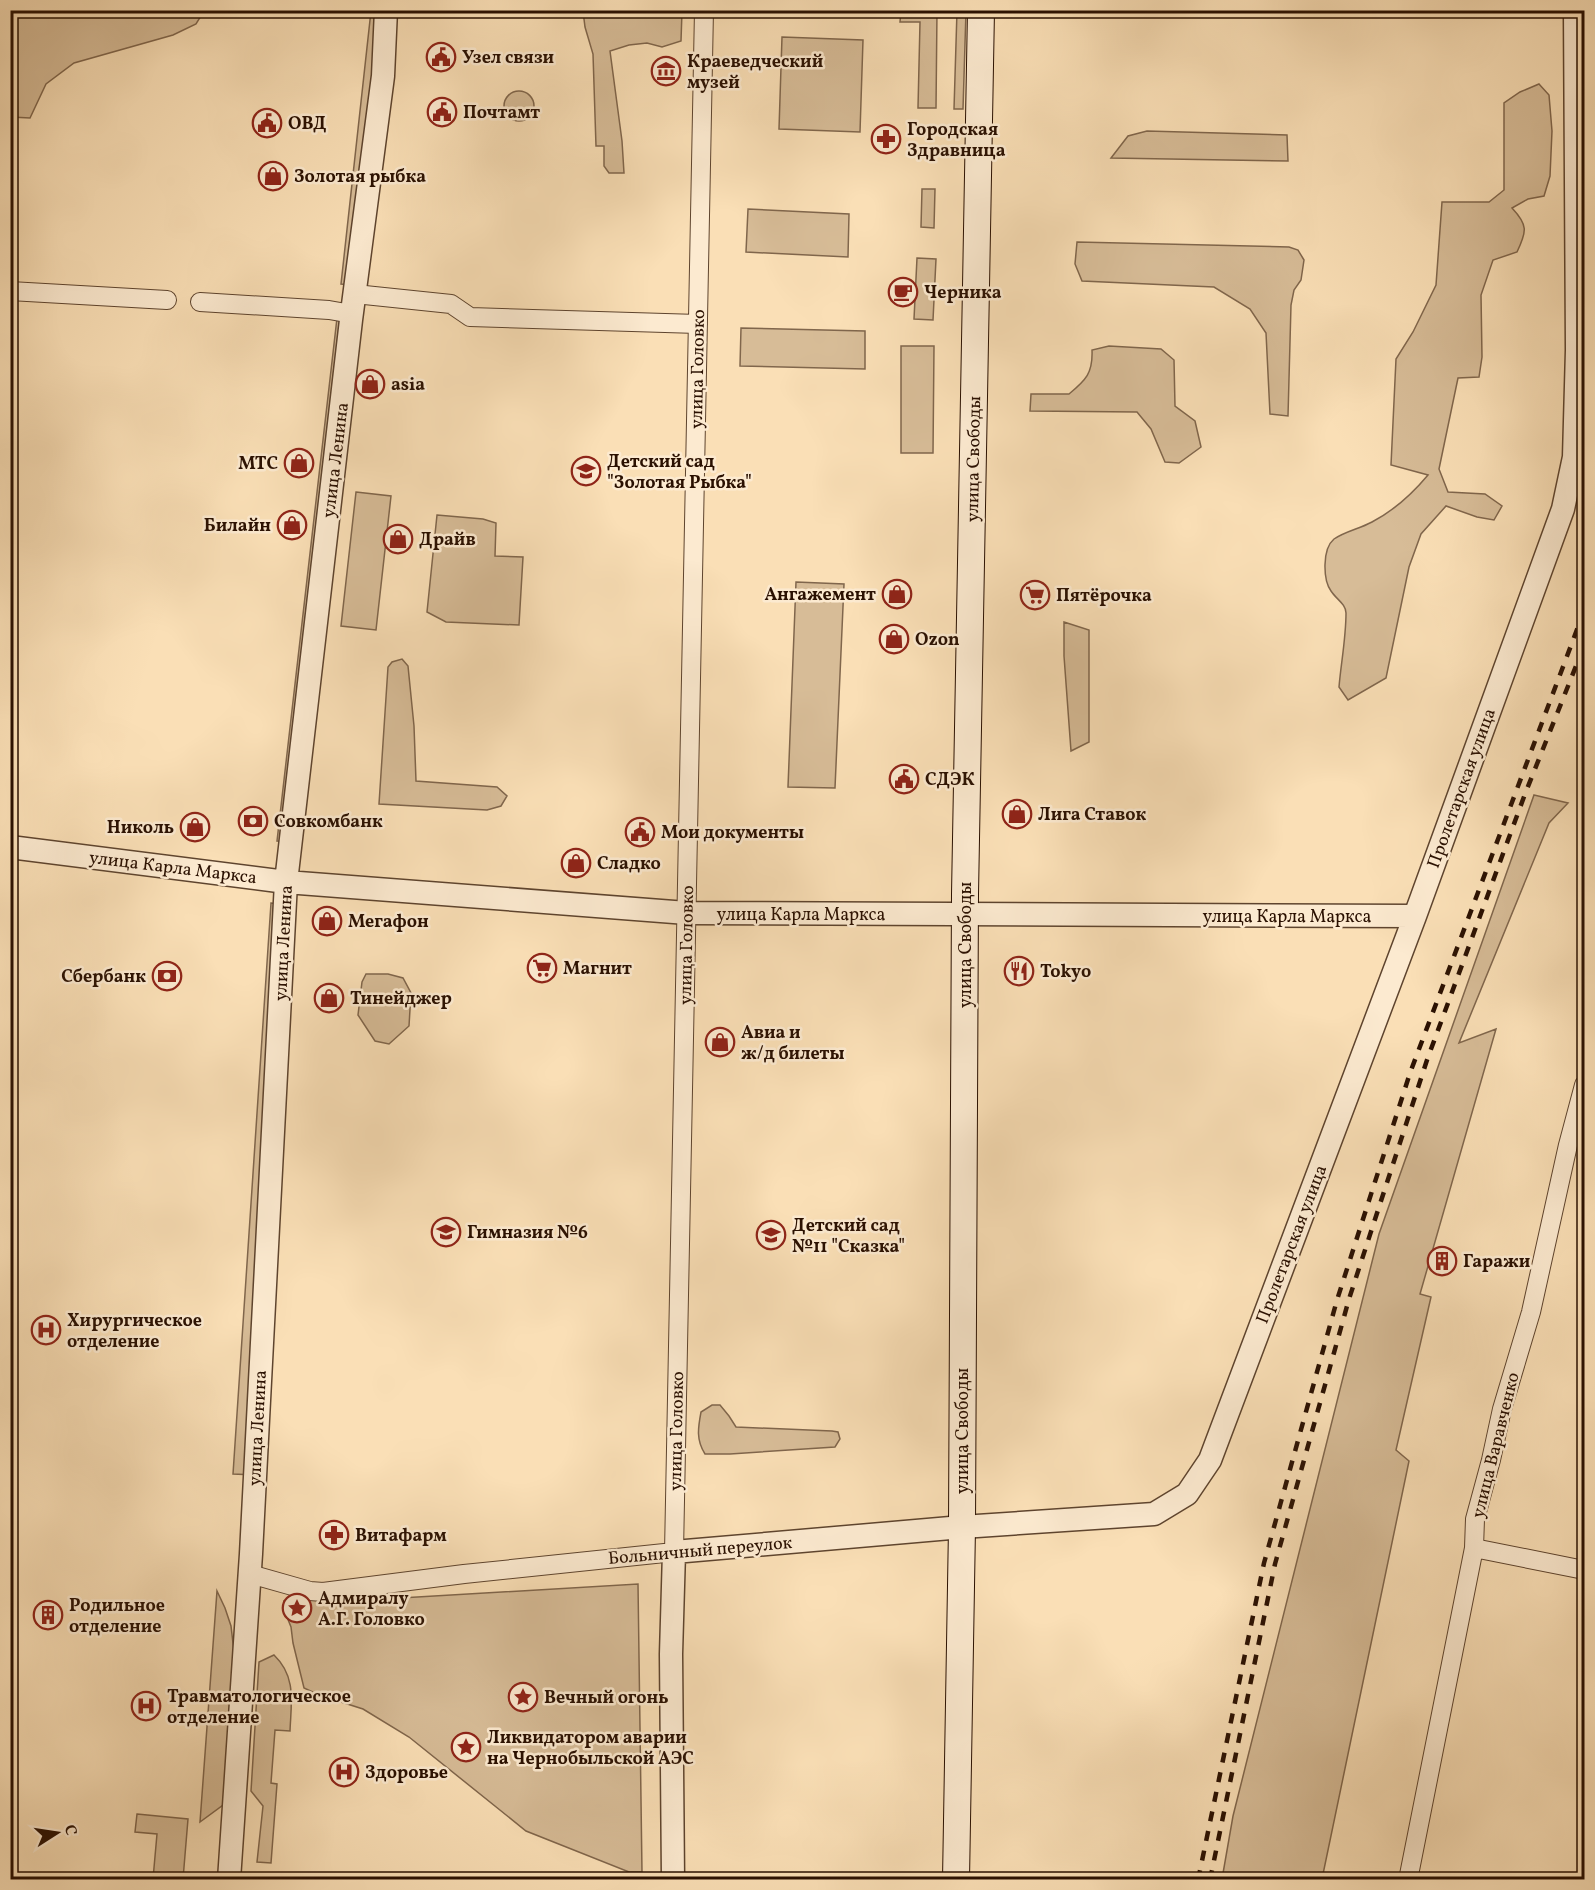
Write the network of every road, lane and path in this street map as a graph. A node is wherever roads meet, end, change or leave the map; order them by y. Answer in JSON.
{"nodes":[{"id":1,"x":386,"y":10,"type":"edge"},
{"id":2,"x":704,"y":10,"type":"edge"},
{"id":3,"x":981,"y":10,"type":"edge"},
{"id":4,"x":1575,"y":10,"type":"edge"},
{"id":5,"x":10,"y":291,"type":"edge"},
{"id":6,"x":167,"y":300,"type":"dead end"},
{"id":7,"x":200,"y":302,"type":"dead end"},
{"id":8,"x":354,"y":304,"type":"junction"},
{"id":9,"x":698,"y":324,"type":"junction"},
{"id":10,"x":10,"y":848,"type":"edge"},
{"id":11,"x":286,"y":882,"type":"junction"},
{"id":12,"x":687,"y":913,"type":"junction"},
{"id":13,"x":965,"y":915,"type":"junction"},
{"id":14,"x":1415,"y":916,"type":"junction"},
{"id":15,"x":1584,"y":1085,"type":"edge"},
{"id":16,"x":1154,"y":1514,"type":"joint"},
{"id":17,"x":962,"y":1527,"type":"junction"},
{"id":18,"x":1474,"y":1548,"type":"junction"},
{"id":19,"x":674,"y":1552,"type":"junction"},
{"id":20,"x":1584,"y":1570,"type":"edge"},
{"id":21,"x":250,"y":1574,"type":"junction"},
{"id":22,"x":229,"y":1880,"type":"edge"},
{"id":23,"x":673,"y":1880,"type":"edge"},
{"id":24,"x":956,"y":1880,"type":"edge"},
{"id":25,"x":1408,"y":1880,"type":"edge"}],
"edges":[{"from":1,"to":8,"type":"street","name":"улица Ленина"},
{"from":2,"to":9,"type":"street","name":"улица Головко"},
{"from":3,"to":13,"type":"main road","name":"улица Свободы"},
{"from":4,"to":14,"type":"street","name":"Пролетарская улица"},
{"from":5,"to":6,"type":"street"},
{"from":7,"to":8,"type":"street"},
{"from":8,"to":9,"type":"street"},
{"from":8,"to":11,"type":"street","name":"улица Ленина"},
{"from":9,"to":12,"type":"street","name":"улица Головко"},
{"from":10,"to":11,"type":"street","name":"улица Карла Маркса"},
{"from":11,"to":12,"type":"street","name":"улица Карла Маркса"},
{"from":11,"to":21,"type":"street","name":"улица Ленина"},
{"from":12,"to":13,"type":"street","name":"улица Карла Маркса"},
{"from":12,"to":19,"type":"street","name":"улица Головко"},
{"from":13,"to":14,"type":"street","name":"улица Карла Маркса"},
{"from":13,"to":17,"type":"main road","name":"улица Свободы"},
{"from":14,"to":16,"type":"street","name":"Пролетарская улица"},
{"from":15,"to":18,"type":"street","name":"улица Варавченко"},
{"from":16,"to":17,"type":"street","name":"Больничный переулок"},
{"from":17,"to":19,"type":"street","name":"Больничный переулок"},
{"from":17,"to":24,"type":"main road","name":"улица Свободы"},
{"from":18,"to":20,"type":"street"},
{"from":18,"to":25,"type":"street","name":"улица Варавченко"},
{"from":19,"to":21,"type":"street","name":"Больничный переулок"},
{"from":19,"to":23,"type":"street","name":"улица Головко"},
{"from":21,"to":22,"type":"street","name":"улица Ленина"}]}
